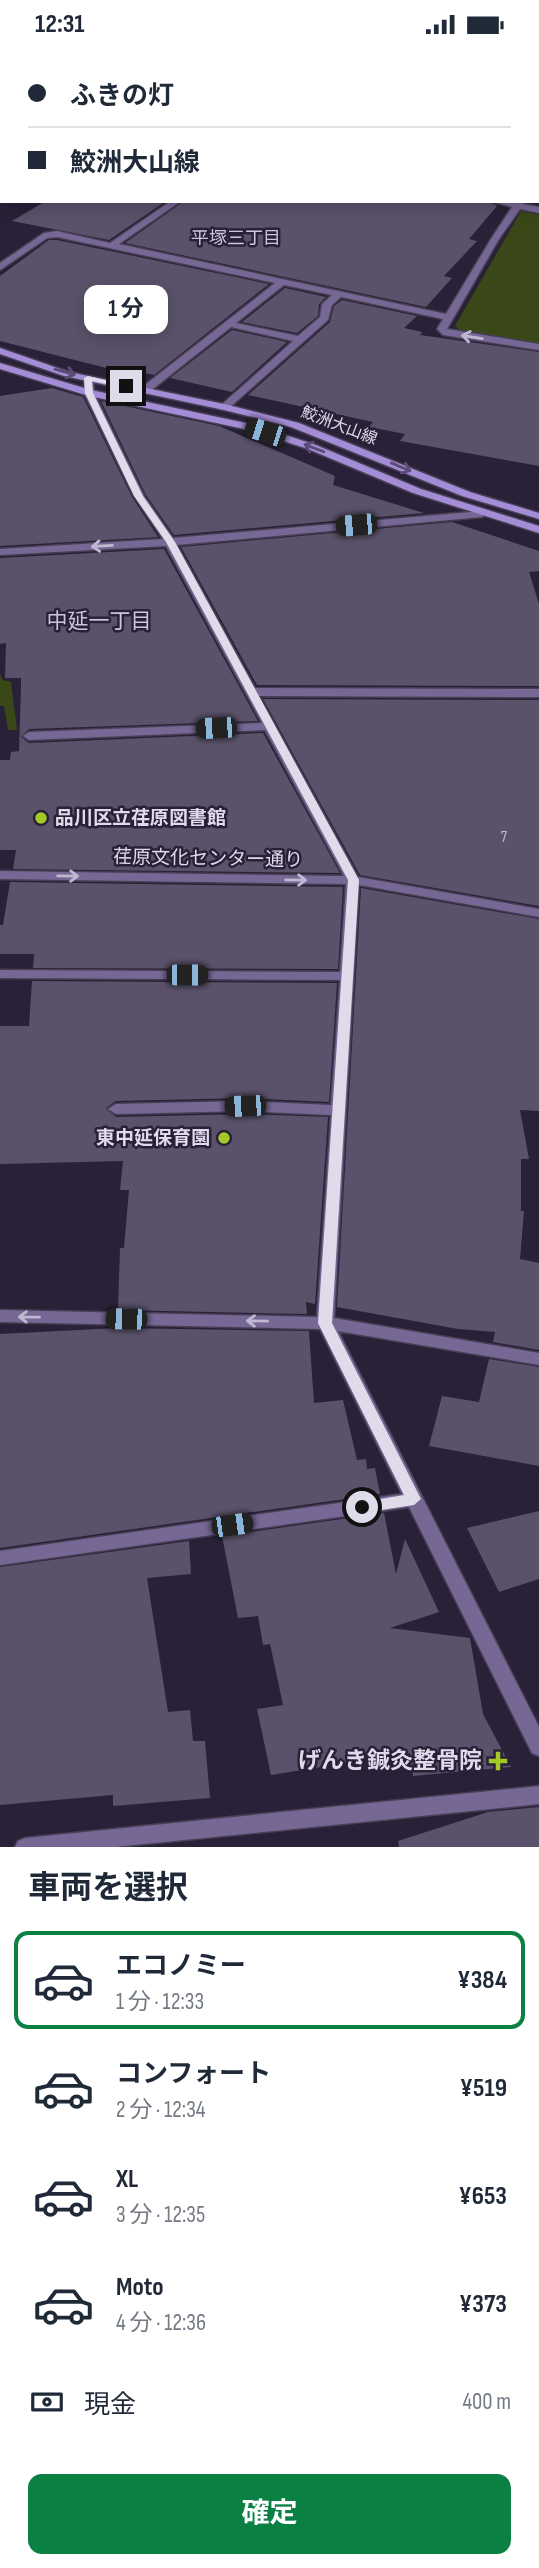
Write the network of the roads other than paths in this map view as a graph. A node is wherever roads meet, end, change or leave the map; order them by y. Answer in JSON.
{"nodes":[{"id":1,"x":174,"y":203,"type":"edge"},
{"id":2,"x":518,"y":204,"type":"edge"},
{"id":3,"x":539,"y":210,"type":"edge"},
{"id":4,"x":111,"y":246,"type":"junction"},
{"id":5,"x":0,"y":267,"type":"edge"},
{"id":6,"x":282,"y":282,"type":"junction"},
{"id":7,"x":340,"y":294,"type":"junction"},
{"id":8,"x":448,"y":317,"type":"junction"},
{"id":9,"x":229,"y":324,"type":"junction"},
{"id":10,"x":301,"y":340,"type":"junction"},
{"id":11,"x":539,"y":347,"type":"edge"},
{"id":12,"x":0,"y":351,"type":"edge"},
{"id":13,"x":0,"y":366,"type":"edge"},
{"id":14,"x":88,"y":378,"type":"junction"},
{"id":15,"x":145,"y":390,"type":"junction"},
{"id":16,"x":89,"y":393,"type":"junction"},
{"id":17,"x":224,"y":407,"type":"junction"},
{"id":18,"x":482,"y":514,"type":"junction"},
{"id":19,"x":539,"y":516,"type":"edge"},
{"id":20,"x":539,"y":530,"type":"edge"},
{"id":21,"x":170,"y":542,"type":"junction"},
{"id":22,"x":0,"y":552,"type":"edge"},
{"id":23,"x":251,"y":692,"type":"junction"},
{"id":24,"x":539,"y":693,"type":"edge"},
{"id":25,"x":269,"y":726,"type":"junction"},
{"id":26,"x":29,"y":736,"type":"dead end"},
{"id":27,"x":0,"y":875,"type":"edge"},
{"id":28,"x":353,"y":880,"type":"junction"},
{"id":29,"x":539,"y":913,"type":"edge"},
{"id":30,"x":0,"y":974,"type":"edge"},
{"id":31,"x":347,"y":976,"type":"junction"},
{"id":32,"x":116,"y":1109,"type":"dead end"},
{"id":33,"x":339,"y":1110,"type":"junction"},
{"id":34,"x":0,"y":1316,"type":"edge"},
{"id":35,"x":325,"y":1323,"type":"junction"},
{"id":36,"x":539,"y":1359,"type":"edge"},
{"id":37,"x":414,"y":1499,"type":"junction"},
{"id":38,"x":0,"y":1558,"type":"edge"},
{"id":39,"x":539,"y":1747,"type":"edge"},
{"id":40,"x":539,"y":1795,"type":"edge"},
{"id":41,"x":25,"y":1847,"type":"edge"}],
"edges":[{"from":1,"to":4,"type":"street"},
{"from":2,"to":3,"type":"street"},
{"from":2,"to":8,"type":"street"},
{"from":4,"to":5,"type":"street"},
{"from":4,"to":6,"type":"street"},
{"from":6,"to":7,"type":"street"},
{"from":6,"to":9,"type":"street"},
{"from":7,"to":8,"type":"street"},
{"from":7,"to":10,"type":"street"},
{"from":11,"to":8,"type":"street","one_way":true},
{"from":9,"to":10,"type":"street"},
{"from":9,"to":15,"type":"street"},
{"from":10,"to":17,"type":"street"},
{"from":12,"to":14,"type":"main road","name":"鮫洲大山線","one_way":true},
{"from":13,"to":16,"type":"main road","name":"鮫洲大山線"},
{"from":14,"to":15,"type":"main road","name":"鮫洲大山線"},
{"from":14,"to":16,"type":"street"},
{"from":15,"to":17,"type":"main road","name":"鮫洲大山線"},
{"from":18,"to":16,"type":"main road","name":"鮫洲大山線","one_way":true},
{"from":16,"to":21,"type":"street"},
{"from":17,"to":19,"type":"main road","name":"鮫洲大山線","one_way":true},
{"from":18,"to":20,"type":"main road","name":"鮫洲大山線"},
{"from":18,"to":21,"type":"street"},
{"from":21,"to":22,"type":"street","one_way":true},
{"from":21,"to":23,"type":"street"},
{"from":23,"to":24,"type":"street"},
{"from":23,"to":25,"type":"street"},
{"from":25,"to":26,"type":"street"},
{"from":25,"to":28,"type":"street"},
{"from":27,"to":28,"type":"street","name":"荏原文化センター通り","one_way":true},
{"from":28,"to":29,"type":"street","name":"荏原文化センター通り"},
{"from":28,"to":31,"type":"street"},
{"from":30,"to":31,"type":"street"},
{"from":31,"to":33,"type":"street"},
{"from":32,"to":33,"type":"street"},
{"from":33,"to":35,"type":"street"},
{"from":35,"to":34,"type":"street","one_way":true},
{"from":35,"to":36,"type":"street"},
{"from":35,"to":37,"type":"street"},
{"from":37,"to":38,"type":"street"},
{"from":37,"to":39,"type":"street"},
{"from":40,"to":41,"type":"street"}]}
